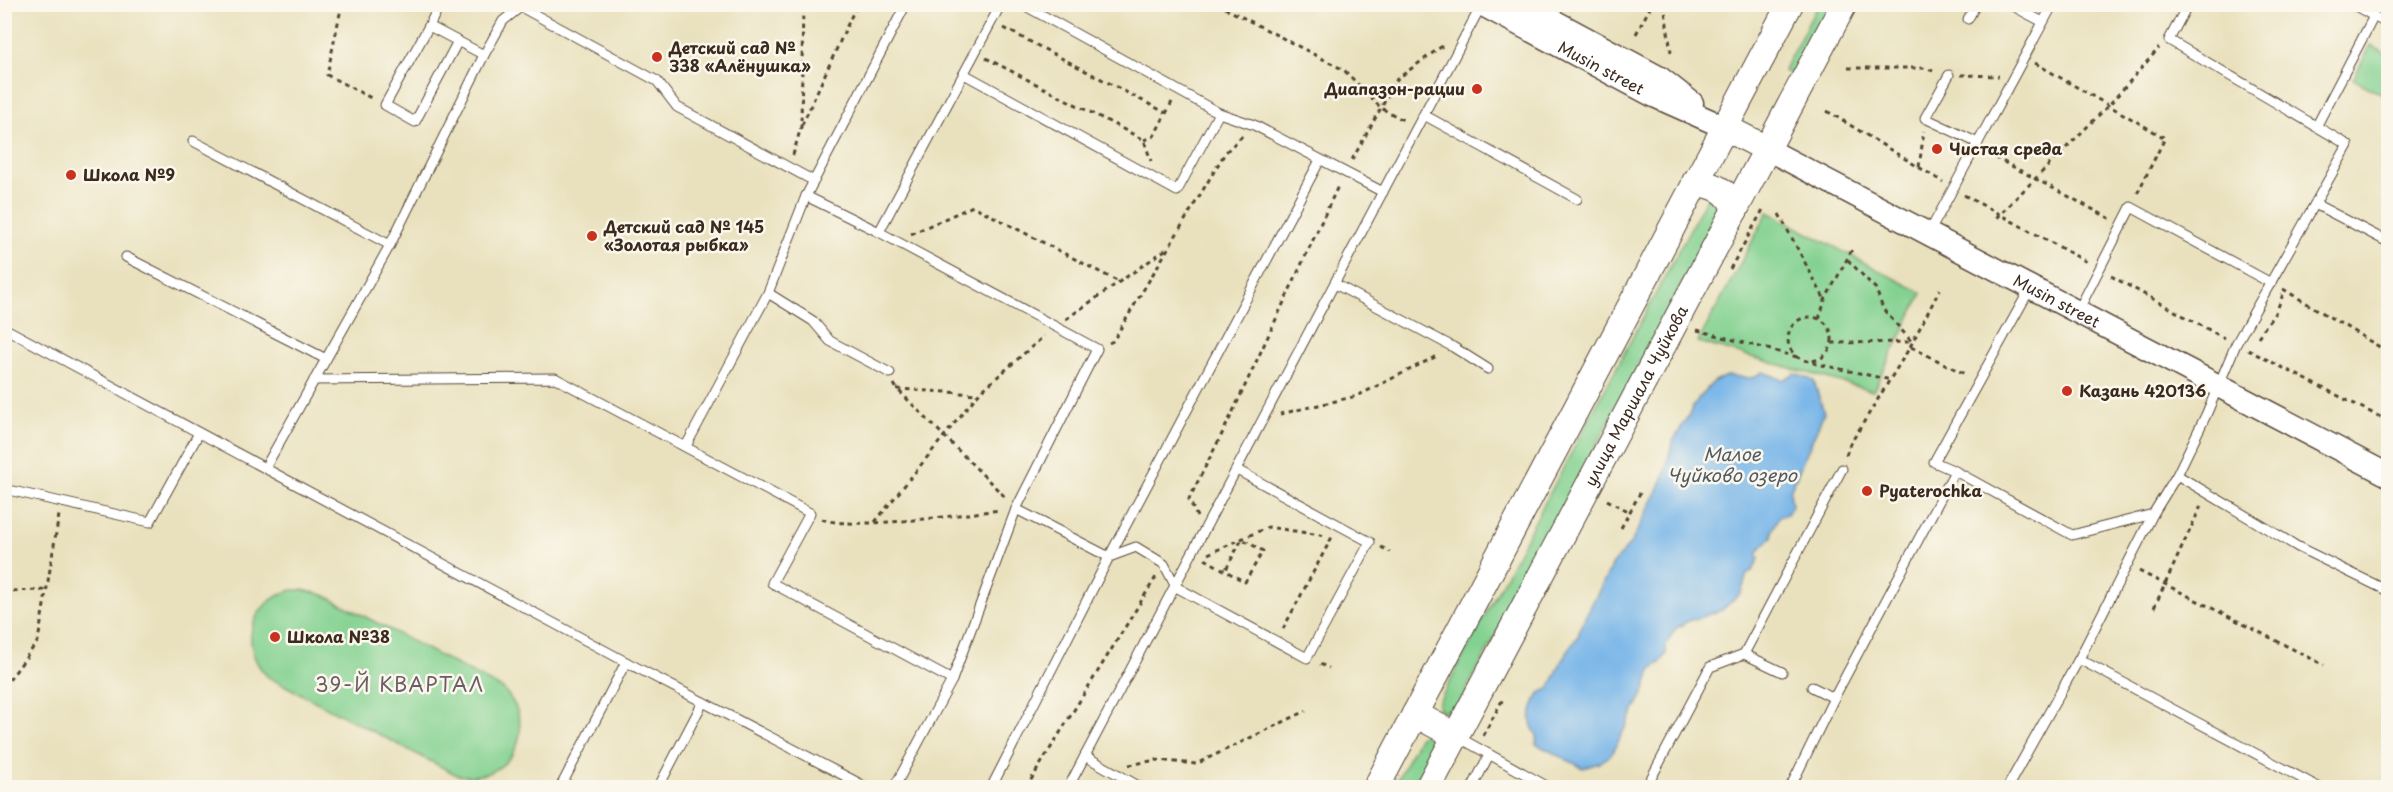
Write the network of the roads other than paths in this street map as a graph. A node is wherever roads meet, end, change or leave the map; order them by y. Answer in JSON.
{"nodes":[{"id":1,"x":440,"y":4,"type":"edge"},
{"id":2,"x":906,"y":4,"type":"edge"},
{"id":3,"x":1001,"y":4,"type":"edge"},
{"id":4,"x":1022,"y":4,"type":"edge"},
{"id":5,"x":1522,"y":4,"type":"edge"},
{"id":6,"x":1790,"y":4,"type":"edge"},
{"id":7,"x":1844,"y":4,"type":"edge"},
{"id":8,"x":1976,"y":4,"type":"edge"},
{"id":9,"x":2009,"y":4,"type":"edge"},
{"id":10,"x":2053,"y":4,"type":"edge"},
{"id":11,"x":2188,"y":4,"type":"edge"},
{"id":12,"x":2352,"y":4,"type":"edge"},
{"id":13,"x":1482,"y":5,"type":"edge"},
{"id":14,"x":523,"y":6,"type":"edge"},
{"id":15,"x":2374,"y":16,"type":"junction"},
{"id":16,"x":1968,"y":19,"type":"dead end"},
{"id":17,"x":2043,"y":22,"type":"junction"},
{"id":18,"x":2388,"y":24,"type":"edge"},
{"id":19,"x":429,"y":26,"type":"junction"},
{"id":20,"x":458,"y":41,"type":"junction"},
{"id":21,"x":484,"y":55,"type":"junction"},
{"id":22,"x":964,"y":74,"type":"junction"},
{"id":23,"x":1949,"y":75,"type":"dead end"},
{"id":24,"x":1219,"y":113,"type":"junction"},
{"id":25,"x":1424,"y":115,"type":"junction"},
{"id":26,"x":1724,"y":127,"type":"junction"},
{"id":27,"x":2316,"y":127,"type":"junction"},
{"id":28,"x":193,"y":141,"type":"dead end"},
{"id":29,"x":1978,"y":143,"type":"junction"},
{"id":30,"x":1767,"y":149,"type":"junction"},
{"id":31,"x":1320,"y":160,"type":"junction"},
{"id":32,"x":814,"y":181,"type":"junction"},
{"id":33,"x":1695,"y":182,"type":"junction"},
{"id":34,"x":1383,"y":192,"type":"junction"},
{"id":35,"x":806,"y":196,"type":"junction"},
{"id":36,"x":1578,"y":199,"type":"dead end"},
{"id":37,"x":2315,"y":204,"type":"junction"},
{"id":38,"x":1735,"y":210,"type":"junction"},
{"id":39,"x":879,"y":232,"type":"junction"},
{"id":40,"x":1929,"y":233,"type":"junction"},
{"id":41,"x":2388,"y":242,"type":"edge"},
{"id":42,"x":390,"y":244,"type":"junction"},
{"id":43,"x":126,"y":257,"type":"dead end"},
{"id":44,"x":2271,"y":283,"type":"junction"},
{"id":45,"x":1335,"y":284,"type":"junction"},
{"id":46,"x":2031,"y":286,"type":"junction"},
{"id":47,"x":768,"y":293,"type":"junction"},
{"id":48,"x":2078,"y":311,"type":"junction"},
{"id":49,"x":4,"y":328,"type":"edge"},
{"id":50,"x":326,"y":359,"type":"junction"},
{"id":51,"x":1488,"y":369,"type":"dead end"},
{"id":52,"x":890,"y":373,"type":"road end"},
{"id":53,"x":314,"y":380,"type":"junction"},
{"id":54,"x":2218,"y":384,"type":"junction"},
{"id":55,"x":199,"y":433,"type":"junction"},
{"id":56,"x":686,"y":446,"type":"junction"},
{"id":57,"x":265,"y":468,"type":"junction"},
{"id":58,"x":1842,"y":469,"type":"road end"},
{"id":59,"x":1237,"y":470,"type":"junction"},
{"id":60,"x":1955,"y":471,"type":"junction"},
{"id":61,"x":2388,"y":475,"type":"edge"},
{"id":62,"x":2176,"y":476,"type":"junction"},
{"id":63,"x":4,"y":489,"type":"edge"},
{"id":64,"x":1017,"y":509,"type":"junction"},
{"id":65,"x":2153,"y":514,"type":"junction"},
{"id":66,"x":1108,"y":557,"type":"junction"},
{"id":67,"x":1176,"y":587,"type":"junction"},
{"id":68,"x":2388,"y":591,"type":"edge"},
{"id":69,"x":1744,"y":654,"type":"junction"},
{"id":70,"x":2079,"y":659,"type":"junction"},
{"id":71,"x":626,"y":662,"type":"junction"},
{"id":72,"x":1782,"y":672,"type":"dead end"},
{"id":73,"x":952,"y":680,"type":"junction"},
{"id":74,"x":1812,"y":687,"type":"dead end"},
{"id":75,"x":1834,"y":698,"type":"junction"},
{"id":76,"x":703,"y":702,"type":"junction"},
{"id":77,"x":1414,"y":714,"type":"junction"},
{"id":78,"x":1456,"y":736,"type":"junction"},
{"id":79,"x":1489,"y":755,"type":"junction"},
{"id":80,"x":1085,"y":756,"type":"junction"},
{"id":81,"x":560,"y":788,"type":"edge"},
{"id":82,"x":658,"y":788,"type":"edge"},
{"id":83,"x":868,"y":788,"type":"edge"},
{"id":84,"x":894,"y":788,"type":"edge"},
{"id":85,"x":991,"y":788,"type":"edge"},
{"id":86,"x":1068,"y":788,"type":"edge"},
{"id":87,"x":1142,"y":788,"type":"edge"},
{"id":88,"x":1376,"y":788,"type":"edge"},
{"id":89,"x":1428,"y":788,"type":"edge"},
{"id":90,"x":1472,"y":788,"type":"edge"},
{"id":91,"x":1550,"y":788,"type":"edge"},
{"id":92,"x":1646,"y":788,"type":"edge"},
{"id":93,"x":1791,"y":788,"type":"edge"},
{"id":94,"x":2007,"y":788,"type":"edge"},
{"id":95,"x":2320,"y":788,"type":"edge"}],
"edges":[{"from":1,"to":19,"type":"lane"},
{"from":2,"to":32,"type":"lane"},
{"from":3,"to":22,"type":"lane"},
{"from":4,"to":24,"type":"lane"},
{"from":5,"to":26,"type":"street","name":"Musin street"},
{"from":6,"to":26,"type":"main road"},
{"from":7,"to":30,"type":"main road","name":"улица Маршала Чуйкова"},
{"from":8,"to":16,"type":"lane"},
{"from":9,"to":17,"type":"lane"},
{"from":10,"to":17,"type":"lane"},
{"from":11,"to":27,"type":"lane"},
{"from":12,"to":15,"type":"lane"},
{"from":13,"to":25,"type":"lane"},
{"from":13,"to":26,"type":"street","name":"Musin street"},
{"from":14,"to":21,"type":"lane"},
{"from":14,"to":32,"type":"lane"},
{"from":15,"to":18,"type":"lane"},
{"from":15,"to":27,"type":"lane"},
{"from":17,"to":29,"type":"lane"},
{"from":19,"to":20,"type":"lane"},
{"from":19,"to":20,"type":"lane"},
{"from":20,"to":21,"type":"lane"},
{"from":21,"to":42,"type":"lane"},
{"from":22,"to":24,"type":"lane"},
{"from":22,"to":39,"type":"lane"},
{"from":23,"to":29,"type":"lane"},
{"from":24,"to":31,"type":"lane"},
{"from":25,"to":34,"type":"lane"},
{"from":25,"to":36,"type":"lane"},
{"from":26,"to":30,"type":"main road","name":"Musin street"},
{"from":26,"to":33,"type":"main road"},
{"from":27,"to":37,"type":"lane"},
{"from":28,"to":42,"type":"lane"},
{"from":29,"to":40,"type":"lane"},
{"from":30,"to":38,"type":"main road","name":"улица Маршала Чуйкова"},
{"from":30,"to":40,"type":"street","name":"Musin street"},
{"from":31,"to":34,"type":"lane"},
{"from":31,"to":66,"type":"lane"},
{"from":32,"to":35,"type":"lane"},
{"from":33,"to":38,"type":"main road"},
{"from":33,"to":77,"type":"main road"},
{"from":34,"to":45,"type":"lane"},
{"from":35,"to":39,"type":"lane"},
{"from":35,"to":47,"type":"lane"},
{"from":37,"to":41,"type":"lane"},
{"from":37,"to":44,"type":"lane"},
{"from":38,"to":78,"type":"main road","name":"улица Маршала Чуйкова"},
{"from":39,"to":64,"type":"lane"},
{"from":40,"to":46,"type":"street","name":"Musin street"},
{"from":42,"to":50,"type":"lane"},
{"from":43,"to":50,"type":"lane"},
{"from":44,"to":48,"type":"lane"},
{"from":44,"to":54,"type":"lane"},
{"from":45,"to":51,"type":"lane"},
{"from":45,"to":59,"type":"lane"},
{"from":46,"to":48,"type":"street","name":"Musin street"},
{"from":46,"to":60,"type":"lane"},
{"from":47,"to":52,"type":"lane"},
{"from":47,"to":56,"type":"lane"},
{"from":48,"to":54,"type":"street","name":"Musin street"},
{"from":49,"to":55,"type":"lane"},
{"from":50,"to":53,"type":"lane"},
{"from":53,"to":56,"type":"lane"},
{"from":53,"to":57,"type":"lane"},
{"from":54,"to":61,"type":"street","name":"Musin street"},
{"from":54,"to":62,"type":"lane"},
{"from":55,"to":57,"type":"lane"},
{"from":55,"to":63,"type":"lane"},
{"from":56,"to":73,"type":"lane"},
{"from":57,"to":71,"type":"lane"},
{"from":58,"to":69,"type":"lane"},
{"from":59,"to":67,"type":"lane"},
{"from":59,"to":67,"type":"lane"},
{"from":60,"to":65,"type":"lane"},
{"from":60,"to":75,"type":"lane"},
{"from":62,"to":65,"type":"lane"},
{"from":62,"to":68,"type":"lane"},
{"from":64,"to":66,"type":"lane"},
{"from":64,"to":73,"type":"lane"},
{"from":65,"to":70,"type":"lane"},
{"from":66,"to":67,"type":"lane"},
{"from":66,"to":85,"type":"lane"},
{"from":67,"to":80,"type":"lane"},
{"from":69,"to":72,"type":"lane"},
{"from":69,"to":92,"type":"lane"},
{"from":70,"to":94,"type":"lane"},
{"from":70,"to":95,"type":"lane"},
{"from":71,"to":76,"type":"lane"},
{"from":71,"to":81,"type":"lane"},
{"from":73,"to":84,"type":"lane"},
{"from":74,"to":75,"type":"lane"},
{"from":75,"to":93,"type":"lane"},
{"from":76,"to":82,"type":"lane"},
{"from":76,"to":83,"type":"lane"},
{"from":77,"to":78,"type":"main road"},
{"from":77,"to":88,"type":"main road"},
{"from":78,"to":79,"type":"lane"},
{"from":78,"to":89,"type":"main road","name":"улица Маршала Чуйкова"},
{"from":79,"to":90,"type":"lane"},
{"from":79,"to":91,"type":"lane"},
{"from":80,"to":86,"type":"lane"},
{"from":80,"to":87,"type":"lane"}]}
